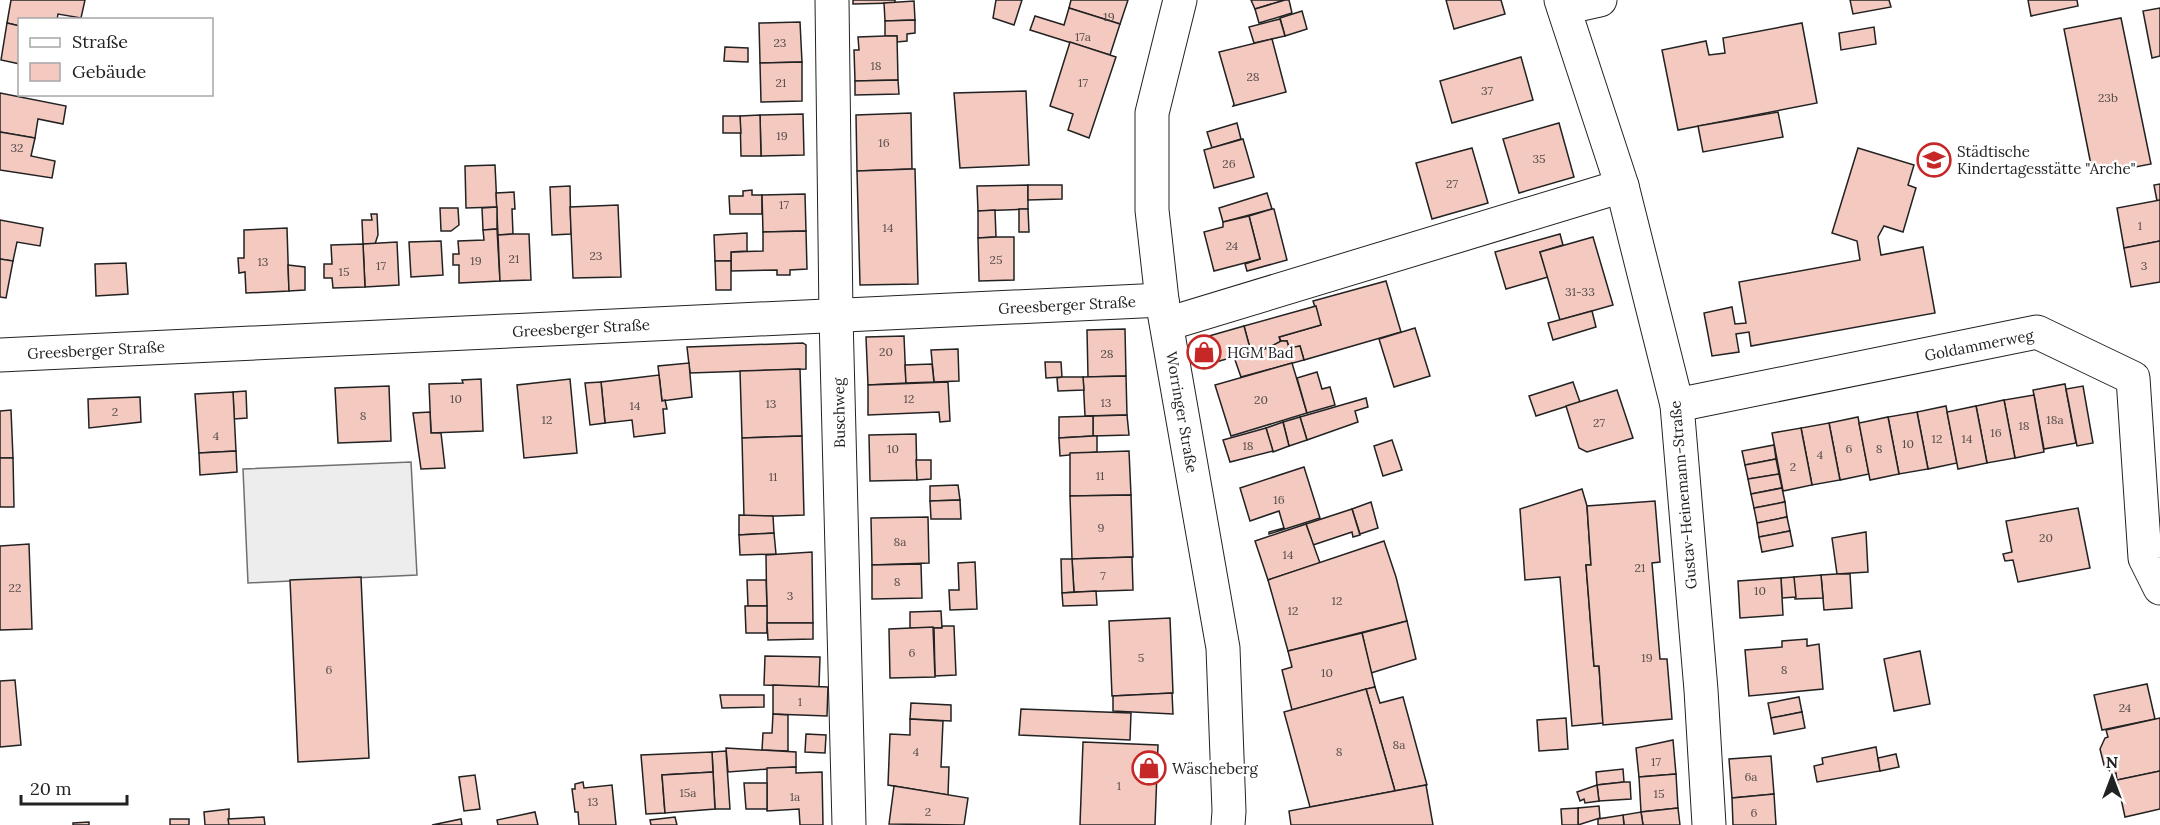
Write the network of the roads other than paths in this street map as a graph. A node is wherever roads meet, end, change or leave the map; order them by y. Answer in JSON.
{"nodes":[{"id":1,"x":832,"y":0,"type":"edge"},
{"id":2,"x":1180,"y":0,"type":"edge"},
{"id":3,"x":1600,"y":0,"type":"edge"},
{"id":4,"x":1562,"y":4,"type":"edge"},
{"id":5,"x":1622,"y":186,"type":"junction"},
{"id":6,"x":1165,"y":312,"type":"junction"},
{"id":7,"x":836,"y":316,"type":"junction"},
{"id":8,"x":0,"y":355,"type":"edge"},
{"id":9,"x":1677,"y":405,"type":"junction"},
{"id":10,"x":2160,"y":588,"type":"edge"},
{"id":11,"x":849,"y":825,"type":"edge"},
{"id":12,"x":1227,"y":825,"type":"edge"},
{"id":13,"x":1709,"y":825,"type":"edge"}],
"edges":[{"from":1,"to":7,"type":"street","name":"Buschweg"},
{"from":2,"to":6,"type":"street","name":"Worringer Straße"},
{"from":3,"to":4,"type":"street"},
{"from":4,"to":5,"type":"street","name":"Gustav-Heinemann-Straße"},
{"from":5,"to":6,"type":"street","name":"Greesberger Straße"},
{"from":5,"to":9,"type":"street","name":"Gustav-Heinemann-Straße"},
{"from":6,"to":7,"type":"street","name":"Greesberger Straße"},
{"from":6,"to":12,"type":"street","name":"Worringer Straße"},
{"from":7,"to":8,"type":"street","name":"Greesberger Straße"},
{"from":7,"to":11,"type":"street","name":"Buschweg"},
{"from":9,"to":10,"type":"street","name":"Goldammerweg"},
{"from":9,"to":13,"type":"street","name":"Gustav-Heinemann-Straße"}]}
